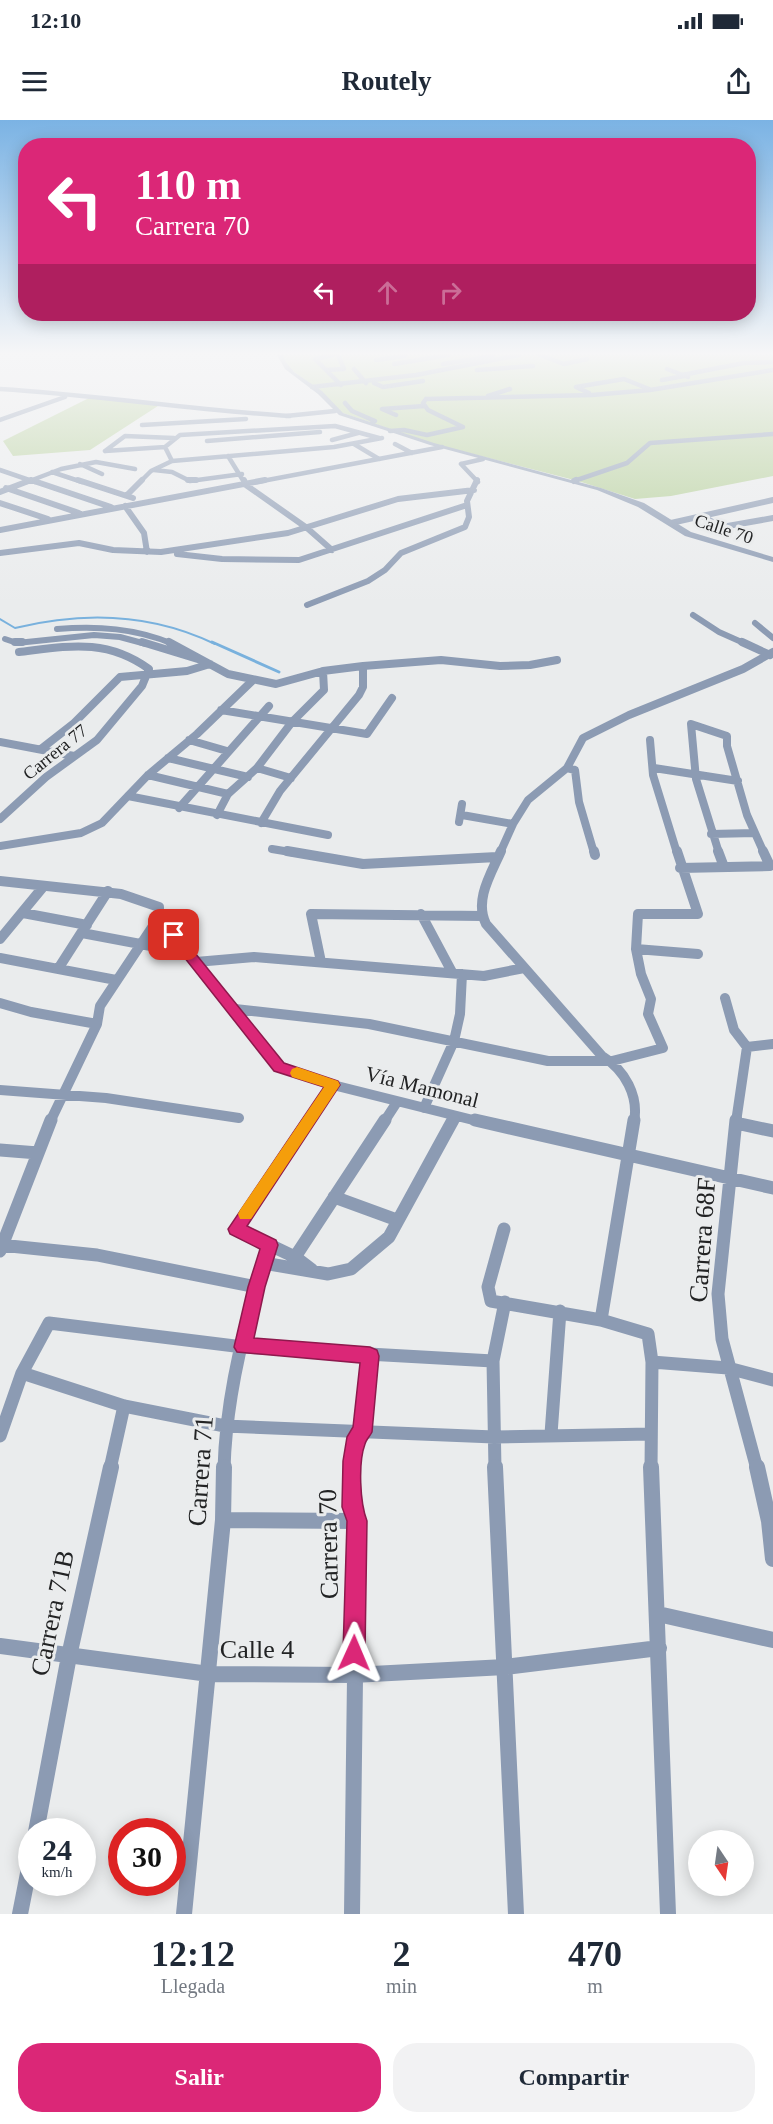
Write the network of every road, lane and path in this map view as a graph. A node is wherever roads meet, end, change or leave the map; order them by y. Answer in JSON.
{"nodes":[{"id":1,"x":121,"y":439,"type":"edge"},
{"id":2,"x":169,"y":439,"type":"edge"},
{"id":3,"x":173,"y":439,"type":"junction"},
{"id":4,"x":183,"y":439,"type":"edge"},
{"id":5,"x":275,"y":439,"type":"edge"},
{"id":6,"x":337,"y":439,"type":"edge"},
{"id":7,"x":379,"y":439,"type":"edge"},
{"id":8,"x":415,"y":439,"type":"edge"},
{"id":9,"x":708,"y":439,"type":"edge"},
{"id":10,"x":332,"y":440,"type":"dead end"},
{"id":11,"x":243,"y":444,"type":"dead end"},
{"id":12,"x":354,"y":444,"type":"junction"},
{"id":13,"x":395,"y":444,"type":"dead end"},
{"id":14,"x":165,"y":447,"type":"junction"},
{"id":15,"x":442,"y":447,"type":"junction"},
{"id":16,"x":290,"y":451,"type":"junction"},
{"id":17,"x":277,"y":452,"type":"junction"},
{"id":18,"x":412,"y":453,"type":"junction"},
{"id":19,"x":248,"y":454,"type":"junction"},
{"id":20,"x":228,"y":456,"type":"junction"},
{"id":21,"x":305,"y":457,"type":"dead end"},
{"id":22,"x":198,"y":458,"type":"junction"},
{"id":23,"x":379,"y":459,"type":"junction"},
{"id":24,"x":483,"y":459,"type":"junction"},
{"id":25,"x":172,"y":461,"type":"junction"},
{"id":26,"x":80,"y":464,"type":"junction"},
{"id":27,"x":204,"y":466,"type":"dead end"},
{"id":28,"x":135,"y":469,"type":"dead end"},
{"id":29,"x":0,"y":470,"type":"edge"},
{"id":30,"x":154,"y":470,"type":"junction"},
{"id":31,"x":211,"y":471,"type":"dead end"},
{"id":32,"x":52,"y":472,"type":"junction"},
{"id":33,"x":102,"y":474,"type":"dead end"},
{"id":34,"x":242,"y":474,"type":"junction"},
{"id":35,"x":217,"y":476,"type":"junction"},
{"id":36,"x":31,"y":480,"type":"junction"},
{"id":37,"x":574,"y":481,"type":"junction"},
{"id":38,"x":246,"y":485,"type":"junction"},
{"id":39,"x":0,"y":486,"type":"edge"},
{"id":40,"x":8,"y":489,"type":"junction"},
{"id":41,"x":474,"y":490,"type":"junction"},
{"id":42,"x":0,"y":492,"type":"edge"},
{"id":43,"x":127,"y":495,"type":"junction"},
{"id":44,"x":773,"y":500,"type":"edge"},
{"id":45,"x":144,"y":502,"type":"junction"},
{"id":46,"x":0,"y":503,"type":"edge"},
{"id":47,"x":467,"y":505,"type":"junction"},
{"id":48,"x":125,"y":506,"type":"junction"},
{"id":49,"x":114,"y":508,"type":"junction"},
{"id":50,"x":82,"y":514,"type":"junction"},
{"id":51,"x":704,"y":517,"type":"junction"},
{"id":52,"x":773,"y":518,"type":"edge"},
{"id":53,"x":0,"y":520,"type":"edge"},
{"id":54,"x":50,"y":520,"type":"junction"},
{"id":55,"x":671,"y":522,"type":"junction"},
{"id":56,"x":18,"y":526,"type":"junction"},
{"id":57,"x":307,"y":528,"type":"junction"},
{"id":58,"x":0,"y":530,"type":"edge"},
{"id":59,"x":332,"y":550,"type":"junction"},
{"id":60,"x":147,"y":552,"type":"junction"},
{"id":61,"x":161,"y":552,"type":"junction"},
{"id":62,"x":0,"y":553,"type":"edge"},
{"id":63,"x":773,"y":560,"type":"edge"},
{"id":64,"x":307,"y":605,"type":"dead end"},
{"id":65,"x":693,"y":615,"type":"dead end"},
{"id":66,"x":755,"y":623,"type":"dead end"},
{"id":67,"x":57,"y":629,"type":"dead end"},
{"id":68,"x":773,"y":638,"type":"edge"},
{"id":69,"x":4,"y":639,"type":"dead end"},
{"id":70,"x":20,"y":652,"type":"dead end"},
{"id":71,"x":771,"y":654,"type":"edge"},
{"id":72,"x":201,"y":660,"type":"junction"},
{"id":73,"x":557,"y":660,"type":"dead end"},
{"id":74,"x":210,"y":664,"type":"junction"},
{"id":75,"x":363,"y":666,"type":"junction"},
{"id":76,"x":323,"y":671,"type":"junction"},
{"id":77,"x":147,"y":676,"type":"junction"},
{"id":78,"x":252,"y":681,"type":"junction"},
{"id":79,"x":392,"y":698,"type":"dead end"},
{"id":80,"x":269,"y":706,"type":"dead end"},
{"id":81,"x":222,"y":710,"type":"junction"},
{"id":82,"x":258,"y":716,"type":"junction"},
{"id":83,"x":292,"y":722,"type":"junction"},
{"id":84,"x":330,"y":728,"type":"junction"},
{"id":85,"x":189,"y":740,"type":"junction"},
{"id":86,"x":651,"y":740,"type":"dead end"},
{"id":87,"x":1,"y":743,"type":"edge"},
{"id":88,"x":41,"y":749,"type":"junction"},
{"id":89,"x":227,"y":751,"type":"junction"},
{"id":90,"x":74,"y":756,"type":"junction"},
{"id":91,"x":168,"y":758,"type":"junction"},
{"id":92,"x":257,"y":768,"type":"junction"},
{"id":93,"x":567,"y":768,"type":"junction"},
{"id":94,"x":654,"y":768,"type":"junction"},
{"id":95,"x":212,"y":769,"type":"junction"},
{"id":96,"x":148,"y":775,"type":"junction"},
{"id":97,"x":695,"y":775,"type":"junction"},
{"id":98,"x":248,"y":777,"type":"junction"},
{"id":99,"x":291,"y":778,"type":"junction"},
{"id":100,"x":738,"y":781,"type":"junction"},
{"id":101,"x":196,"y":787,"type":"junction"},
{"id":102,"x":228,"y":794,"type":"junction"},
{"id":103,"x":128,"y":796,"type":"junction"},
{"id":104,"x":462,"y":804,"type":"dead end"},
{"id":105,"x":179,"y":808,"type":"junction"},
{"id":106,"x":217,"y":815,"type":"junction"},
{"id":107,"x":0,"y":819,"type":"edge"},
{"id":108,"x":261,"y":823,"type":"junction"},
{"id":109,"x":513,"y":824,"type":"junction"},
{"id":110,"x":755,"y":833,"type":"junction"},
{"id":111,"x":711,"y":834,"type":"junction"},
{"id":112,"x":328,"y":835,"type":"dead end"},
{"id":113,"x":0,"y":846,"type":"edge"},
{"id":114,"x":272,"y":849,"type":"dead end"},
{"id":115,"x":595,"y":855,"type":"dead end"},
{"id":116,"x":497,"y":857,"type":"junction"},
{"id":117,"x":724,"y":867,"type":"junction"},
{"id":118,"x":680,"y":868,"type":"junction"},
{"id":119,"x":0,"y":880,"type":"edge"},
{"id":120,"x":43,"y":887,"type":"junction"},
{"id":121,"x":108,"y":891,"type":"junction"},
{"id":122,"x":23,"y":913,"type":"junction"},
{"id":123,"x":421,"y":914,"type":"junction"},
{"id":124,"x":482,"y":916,"type":"junction"},
{"id":125,"x":159,"y":917,"type":"junction"},
{"id":126,"x":85,"y":929,"type":"junction"},
{"id":127,"x":0,"y":939,"type":"edge"},
{"id":128,"x":141,"y":945,"type":"junction"},
{"id":129,"x":636,"y":949,"type":"junction"},
{"id":130,"x":188,"y":953,"type":"junction"},
{"id":131,"x":698,"y":954,"type":"dead end"},
{"id":132,"x":0,"y":958,"type":"edge"},
{"id":133,"x":196,"y":962,"type":"junction"},
{"id":134,"x":321,"y":962,"type":"junction"},
{"id":135,"x":524,"y":968,"type":"junction"},
{"id":136,"x":58,"y":969,"type":"junction"},
{"id":137,"x":457,"y":973,"type":"junction"},
{"id":138,"x":116,"y":980,"type":"junction"},
{"id":139,"x":724,"y":998,"type":"dead end"},
{"id":140,"x":0,"y":1003,"type":"edge"},
{"id":141,"x":235,"y":1009,"type":"junction"},
{"id":142,"x":97,"y":1024,"type":"junction"},
{"id":143,"x":454,"y":1041,"type":"junction"},
{"id":144,"x":773,"y":1044,"type":"edge"},
{"id":145,"x":747,"y":1047,"type":"junction"},
{"id":146,"x":612,"y":1061,"type":"junction"},
{"id":147,"x":333,"y":1085,"type":"junction"},
{"id":148,"x":0,"y":1090,"type":"edge"},
{"id":149,"x":61,"y":1095,"type":"junction"},
{"id":150,"x":397,"y":1102,"type":"junction"},
{"id":151,"x":424,"y":1108,"type":"junction"},
{"id":152,"x":454,"y":1116,"type":"junction"},
{"id":153,"x":239,"y":1118,"type":"dead end"},
{"id":154,"x":736,"y":1123,"type":"junction"},
{"id":155,"x":773,"y":1131,"type":"edge"},
{"id":156,"x":0,"y":1150,"type":"edge"},
{"id":157,"x":38,"y":1152,"type":"junction"},
{"id":158,"x":629,"y":1156,"type":"junction"},
{"id":159,"x":730,"y":1178,"type":"junction"},
{"id":160,"x":773,"y":1188,"type":"edge"},
{"id":161,"x":334,"y":1197,"type":"junction"},
{"id":162,"x":397,"y":1220,"type":"junction"},
{"id":163,"x":504,"y":1229,"type":"dead end"},
{"id":164,"x":270,"y":1245,"type":"junction"},
{"id":165,"x":1,"y":1247,"type":"edge"},
{"id":166,"x":295,"y":1257,"type":"junction"},
{"id":167,"x":263,"y":1263,"type":"junction"},
{"id":168,"x":314,"y":1272,"type":"junction"},
{"id":169,"x":256,"y":1287,"type":"junction"},
{"id":170,"x":505,"y":1302,"type":"junction"},
{"id":171,"x":560,"y":1311,"type":"junction"},
{"id":172,"x":601,"y":1320,"type":"junction"},
{"id":173,"x":243,"y":1347,"type":"junction"},
{"id":174,"x":370,"y":1356,"type":"junction"},
{"id":175,"x":493,"y":1361,"type":"junction"},
{"id":176,"x":652,"y":1362,"type":"junction"},
{"id":177,"x":728,"y":1368,"type":"junction"},
{"id":178,"x":22,"y":1373,"type":"junction"},
{"id":179,"x":773,"y":1380,"type":"edge"},
{"id":180,"x":124,"y":1406,"type":"junction"},
{"id":181,"x":225,"y":1426,"type":"junction"},
{"id":182,"x":362,"y":1432,"type":"junction"},
{"id":183,"x":551,"y":1434,"type":"junction"},
{"id":184,"x":650,"y":1434,"type":"junction"},
{"id":185,"x":0,"y":1436,"type":"edge"},
{"id":186,"x":494,"y":1437,"type":"junction"},
{"id":187,"x":223,"y":1520,"type":"junction"},
{"id":188,"x":357,"y":1521,"type":"junction"},
{"id":189,"x":773,"y":1559,"type":"edge"},
{"id":190,"x":658,"y":1614,"type":"junction"},
{"id":191,"x":773,"y":1640,"type":"edge"},
{"id":192,"x":0,"y":1646,"type":"edge"},
{"id":193,"x":659,"y":1648,"type":"junction"},
{"id":194,"x":69,"y":1656,"type":"junction"},
{"id":195,"x":505,"y":1666,"type":"junction"},
{"id":196,"x":209,"y":1674,"type":"junction"},
{"id":197,"x":354,"y":1675,"type":"junction"},
{"id":198,"x":39,"y":1818,"type":"edge"},
{"id":199,"x":24,"y":1896,"type":"edge"},
{"id":200,"x":20,"y":1914,"type":"edge"},
{"id":201,"x":184,"y":1914,"type":"edge"},
{"id":202,"x":352,"y":1914,"type":"edge"},
{"id":203,"x":516,"y":1914,"type":"edge"},
{"id":204,"x":668,"y":1914,"type":"edge"}],
"edges":[{"from":1,"to":14,"type":"street"},
{"from":2,"to":3,"type":"street"},
{"from":3,"to":4,"type":"street"},
{"from":3,"to":14,"type":"street"},
{"from":5,"to":17,"type":"street"},
{"from":6,"to":10,"type":"street"},
{"from":7,"to":12,"type":"street"},
{"from":8,"to":15,"type":"street","name":"Calle 70"},
{"from":9,"to":37,"type":"street"},
{"from":11,"to":19,"type":"street"},
{"from":12,"to":16,"type":"street"},
{"from":12,"to":23,"type":"street"},
{"from":13,"to":18,"type":"street"},
{"from":14,"to":25,"type":"street"},
{"from":15,"to":18,"type":"street"},
{"from":15,"to":24,"type":"street","name":"Calle 70"},
{"from":16,"to":17,"type":"street"},
{"from":16,"to":21,"type":"street"},
{"from":17,"to":19,"type":"street"},
{"from":18,"to":23,"type":"street"},
{"from":19,"to":20,"type":"street"},
{"from":20,"to":22,"type":"street"},
{"from":20,"to":34,"type":"street"},
{"from":22,"to":25,"type":"street"},
{"from":22,"to":27,"type":"street"},
{"from":23,"to":38,"type":"street"},
{"from":24,"to":37,"type":"street","name":"Calle 70"},
{"from":24,"to":41,"type":"street"},
{"from":25,"to":30,"type":"street"},
{"from":26,"to":28,"type":"street"},
{"from":26,"to":32,"type":"street"},
{"from":26,"to":33,"type":"street"},
{"from":29,"to":36,"type":"street"},
{"from":30,"to":35,"type":"street"},
{"from":30,"to":43,"type":"street"},
{"from":31,"to":35,"type":"street"},
{"from":32,"to":36,"type":"street"},
{"from":32,"to":43,"type":"street"},
{"from":34,"to":35,"type":"street"},
{"from":34,"to":38,"type":"street"},
{"from":36,"to":40,"type":"street"},
{"from":36,"to":49,"type":"street"},
{"from":37,"to":55,"type":"street","name":"Calle 70"},
{"from":38,"to":45,"type":"street"},
{"from":38,"to":57,"type":"street"},
{"from":39,"to":40,"type":"street"},
{"from":40,"to":42,"type":"street"},
{"from":40,"to":50,"type":"street"},
{"from":41,"to":47,"type":"street"},
{"from":41,"to":57,"type":"street"},
{"from":43,"to":45,"type":"street"},
{"from":44,"to":51,"type":"street"},
{"from":45,"to":48,"type":"street"},
{"from":46,"to":54,"type":"street"},
{"from":47,"to":59,"type":"street"},
{"from":47,"to":64,"type":"street"},
{"from":48,"to":49,"type":"street"},
{"from":48,"to":60,"type":"street"},
{"from":49,"to":50,"type":"street"},
{"from":50,"to":54,"type":"street"},
{"from":51,"to":52,"type":"street"},
{"from":51,"to":55,"type":"street"},
{"from":53,"to":56,"type":"street"},
{"from":54,"to":56,"type":"street"},
{"from":55,"to":63,"type":"street","name":"Calle 70"},
{"from":56,"to":58,"type":"street"},
{"from":57,"to":59,"type":"street"},
{"from":57,"to":61,"type":"street"},
{"from":59,"to":61,"type":"street"},
{"from":60,"to":61,"type":"street"},
{"from":60,"to":62,"type":"street"},
{"from":65,"to":71,"type":"street"},
{"from":66,"to":68,"type":"street"},
{"from":67,"to":72,"type":"street"},
{"from":69,"to":72,"type":"street"},
{"from":70,"to":77,"type":"street"},
{"from":71,"to":93,"type":"street"},
{"from":72,"to":74,"type":"street"},
{"from":73,"to":75,"type":"street"},
{"from":74,"to":77,"type":"street"},
{"from":74,"to":78,"type":"street"},
{"from":75,"to":76,"type":"street"},
{"from":75,"to":84,"type":"street"},
{"from":76,"to":78,"type":"street"},
{"from":76,"to":83,"type":"street"},
{"from":77,"to":88,"type":"street"},
{"from":77,"to":90,"type":"street","name":"Carrera 77"},
{"from":78,"to":81,"type":"street"},
{"from":79,"to":84,"type":"street"},
{"from":80,"to":82,"type":"street"},
{"from":81,"to":82,"type":"street"},
{"from":81,"to":85,"type":"street"},
{"from":82,"to":83,"type":"street"},
{"from":82,"to":89,"type":"street"},
{"from":83,"to":84,"type":"street"},
{"from":83,"to":92,"type":"street"},
{"from":84,"to":99,"type":"street"},
{"from":85,"to":89,"type":"street"},
{"from":85,"to":91,"type":"street"},
{"from":86,"to":94,"type":"street"},
{"from":87,"to":88,"type":"street"},
{"from":88,"to":90,"type":"street"},
{"from":89,"to":95,"type":"street"},
{"from":90,"to":107,"type":"street","name":"Carrera 77"},
{"from":91,"to":95,"type":"street"},
{"from":91,"to":96,"type":"street"},
{"from":92,"to":98,"type":"street"},
{"from":92,"to":99,"type":"street"},
{"from":93,"to":109,"type":"street"},
{"from":93,"to":115,"type":"street"},
{"from":94,"to":97,"type":"street"},
{"from":94,"to":118,"type":"street"},
{"from":95,"to":98,"type":"street"},
{"from":95,"to":101,"type":"street"},
{"from":96,"to":101,"type":"street"},
{"from":96,"to":103,"type":"street"},
{"from":97,"to":100,"type":"street"},
{"from":97,"to":100,"type":"street"},
{"from":97,"to":111,"type":"street"},
{"from":98,"to":102,"type":"street"},
{"from":99,"to":108,"type":"street"},
{"from":100,"to":110,"type":"street"},
{"from":101,"to":102,"type":"street"},
{"from":101,"to":105,"type":"street"},
{"from":102,"to":106,"type":"street"},
{"from":103,"to":105,"type":"street"},
{"from":103,"to":113,"type":"street"},
{"from":104,"to":109,"type":"street"},
{"from":105,"to":106,"type":"street"},
{"from":106,"to":108,"type":"street"},
{"from":108,"to":112,"type":"street"},
{"from":109,"to":116,"type":"street"},
{"from":110,"to":111,"type":"street"},
{"from":110,"to":117,"type":"street"},
{"from":111,"to":117,"type":"street"},
{"from":114,"to":116,"type":"street"},
{"from":116,"to":124,"type":"street"},
{"from":117,"to":118,"type":"street"},
{"from":118,"to":129,"type":"street"},
{"from":119,"to":120,"type":"street","name":"Vía Mamonal"},
{"from":120,"to":121,"type":"street","name":"Vía Mamonal"},
{"from":120,"to":122,"type":"street"},
{"from":121,"to":125,"type":"street","name":"Vía Mamonal"},
{"from":121,"to":126,"type":"street"},
{"from":122,"to":126,"type":"street"},
{"from":122,"to":127,"type":"street"},
{"from":123,"to":124,"type":"street"},
{"from":123,"to":134,"type":"street"},
{"from":123,"to":137,"type":"street"},
{"from":124,"to":135,"type":"street"},
{"from":125,"to":128,"type":"street"},
{"from":125,"to":130,"type":"street","name":"Vía Mamonal"},
{"from":126,"to":128,"type":"street"},
{"from":126,"to":136,"type":"street"},
{"from":128,"to":130,"type":"street"},
{"from":128,"to":138,"type":"street"},
{"from":129,"to":131,"type":"street"},
{"from":129,"to":146,"type":"street"},
{"from":130,"to":133,"type":"street","name":"Vía Mamonal"},
{"from":132,"to":136,"type":"street"},
{"from":133,"to":134,"type":"street"},
{"from":133,"to":141,"type":"street","name":"Vía Mamonal"},
{"from":134,"to":137,"type":"street"},
{"from":135,"to":137,"type":"street"},
{"from":135,"to":146,"type":"street"},
{"from":136,"to":138,"type":"street"},
{"from":137,"to":143,"type":"street"},
{"from":138,"to":142,"type":"street"},
{"from":139,"to":145,"type":"street"},
{"from":140,"to":142,"type":"street"},
{"from":141,"to":143,"type":"street"},
{"from":141,"to":147,"type":"street","name":"Vía Mamonal"},
{"from":142,"to":149,"type":"street"},
{"from":143,"to":146,"type":"street"},
{"from":143,"to":151,"type":"street"},
{"from":144,"to":145,"type":"street"},
{"from":145,"to":154,"type":"street","name":"Carrera 68F"},
{"from":146,"to":158,"type":"street"},
{"from":147,"to":150,"type":"street","name":"Vía Mamonal"},
{"from":147,"to":164,"type":"street"},
{"from":148,"to":149,"type":"street"},
{"from":149,"to":153,"type":"street"},
{"from":149,"to":157,"type":"street"},
{"from":150,"to":151,"type":"street","name":"Vía Mamonal"},
{"from":150,"to":161,"type":"street"},
{"from":151,"to":152,"type":"street","name":"Vía Mamonal"},
{"from":152,"to":158,"type":"street","name":"Vía Mamonal"},
{"from":152,"to":162,"type":"street"},
{"from":154,"to":155,"type":"street"},
{"from":154,"to":159,"type":"street","name":"Carrera 68F"},
{"from":156,"to":157,"type":"street"},
{"from":157,"to":165,"type":"street"},
{"from":158,"to":159,"type":"street","name":"Vía Mamonal"},
{"from":158,"to":172,"type":"street"},
{"from":159,"to":160,"type":"street","name":"Vía Mamonal"},
{"from":159,"to":177,"type":"street","name":"Carrera 68F"},
{"from":161,"to":162,"type":"street"},
{"from":161,"to":166,"type":"street"},
{"from":162,"to":168,"type":"street"},
{"from":163,"to":170,"type":"street"},
{"from":164,"to":166,"type":"street"},
{"from":164,"to":167,"type":"street","name":"Carrera 71"},
{"from":165,"to":169,"type":"street"},
{"from":166,"to":168,"type":"street"},
{"from":167,"to":168,"type":"street"},
{"from":167,"to":169,"type":"street","name":"Carrera 71"},
{"from":169,"to":173,"type":"street","name":"Carrera 71"},
{"from":170,"to":171,"type":"street"},
{"from":170,"to":175,"type":"street"},
{"from":171,"to":172,"type":"street"},
{"from":171,"to":183,"type":"street"},
{"from":172,"to":176,"type":"street"},
{"from":173,"to":174,"type":"street"},
{"from":173,"to":178,"type":"street"},
{"from":173,"to":181,"type":"street","name":"Carrera 71"},
{"from":174,"to":175,"type":"street"},
{"from":174,"to":182,"type":"street","name":"Carrera 70"},
{"from":175,"to":186,"type":"street"},
{"from":176,"to":177,"type":"street"},
{"from":176,"to":184,"type":"street"},
{"from":177,"to":179,"type":"street"},
{"from":177,"to":189,"type":"street","name":"Carrera 68F"},
{"from":178,"to":180,"type":"street"},
{"from":178,"to":185,"type":"street"},
{"from":180,"to":181,"type":"street"},
{"from":180,"to":194,"type":"street","name":"Carrera 71B"},
{"from":181,"to":182,"type":"street"},
{"from":181,"to":187,"type":"street","name":"Carrera 71"},
{"from":182,"to":186,"type":"street"},
{"from":182,"to":188,"type":"street","name":"Carrera 70"},
{"from":183,"to":184,"type":"street"},
{"from":183,"to":186,"type":"street"},
{"from":184,"to":190,"type":"street"},
{"from":186,"to":195,"type":"street"},
{"from":187,"to":188,"type":"street"},
{"from":187,"to":196,"type":"street","name":"Carrera 71"},
{"from":188,"to":197,"type":"street","name":"Carrera 70"},
{"from":190,"to":191,"type":"street"},
{"from":190,"to":193,"type":"street"},
{"from":192,"to":194,"type":"street","name":"Calle 4"},
{"from":193,"to":195,"type":"street","name":"Calle 4"},
{"from":193,"to":204,"type":"street"},
{"from":194,"to":196,"type":"street","name":"Calle 4"},
{"from":194,"to":198,"type":"street","name":"Carrera 71B"},
{"from":195,"to":197,"type":"street","name":"Calle 4"},
{"from":195,"to":203,"type":"street"},
{"from":196,"to":197,"type":"street","name":"Calle 4"},
{"from":196,"to":201,"type":"street","name":"Carrera 71"},
{"from":197,"to":202,"type":"street","name":"Carrera 70"},
{"from":199,"to":200,"type":"street"}]}
